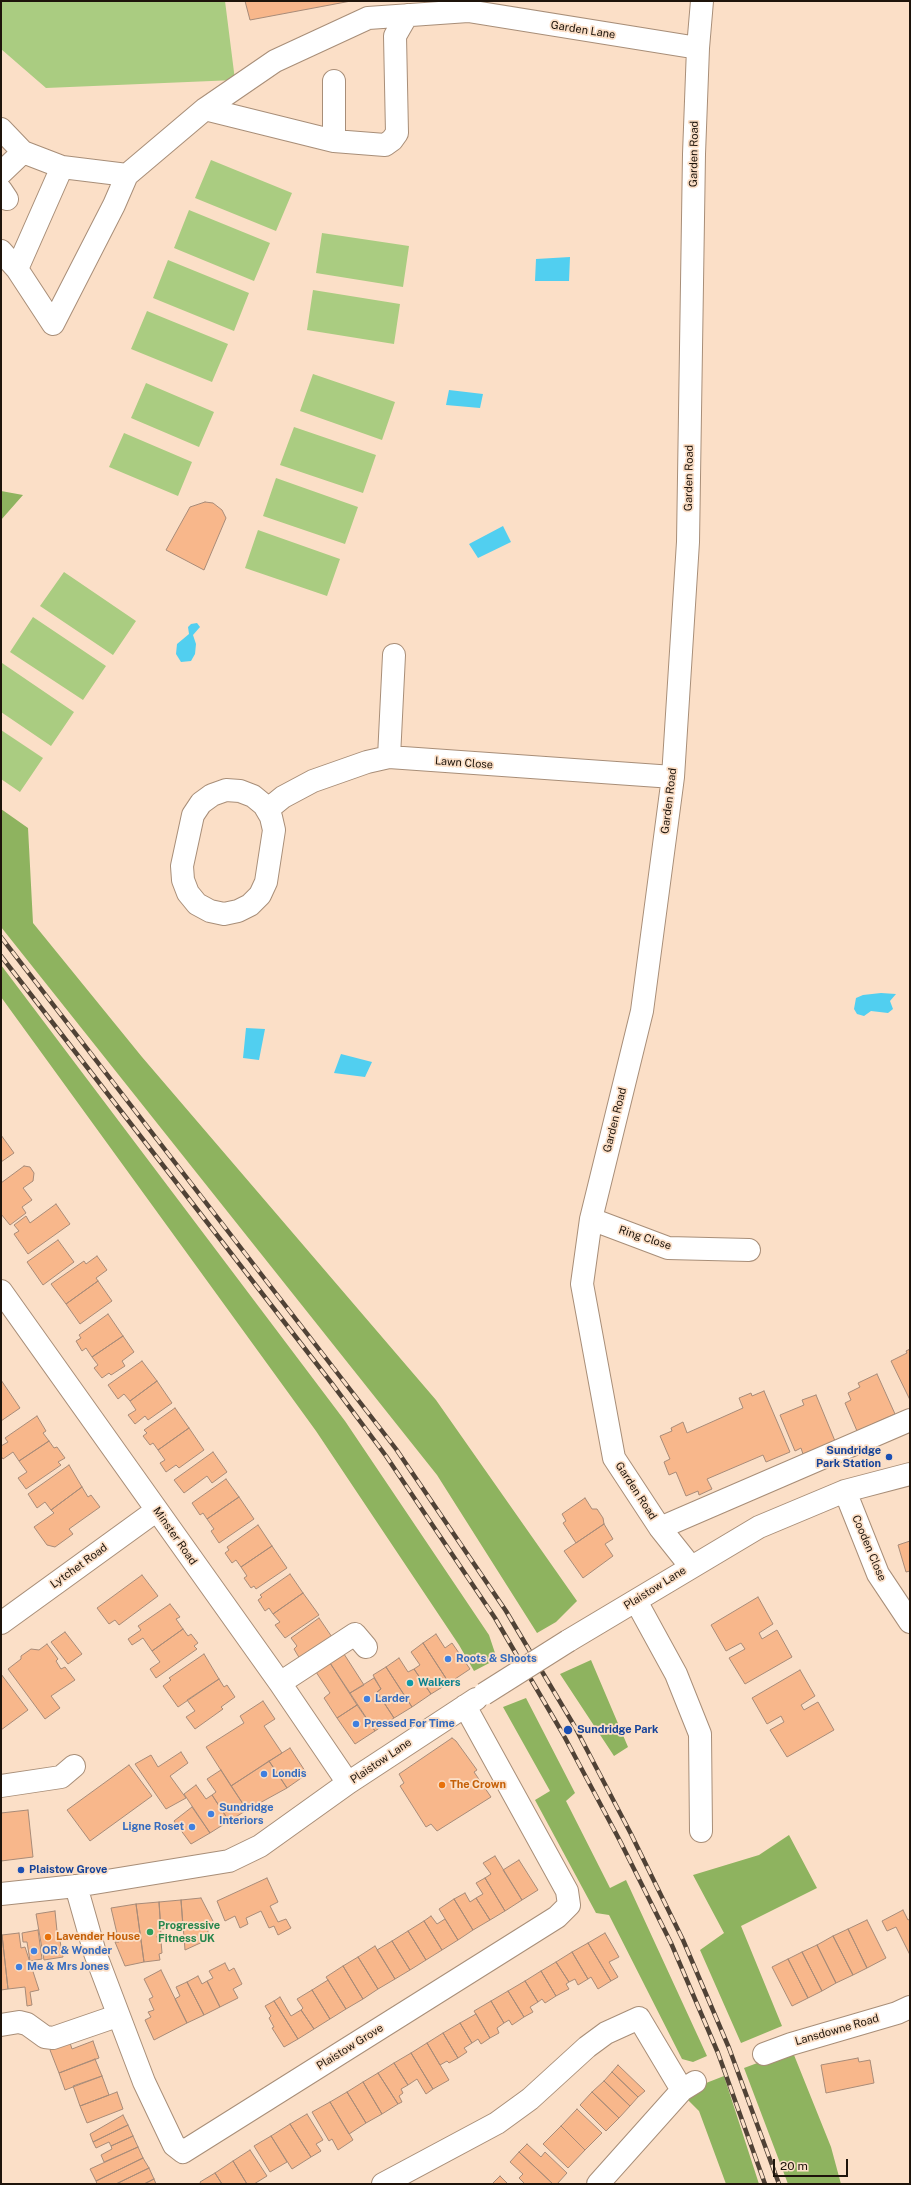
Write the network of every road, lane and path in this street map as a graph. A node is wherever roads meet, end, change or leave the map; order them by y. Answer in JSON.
{"nodes":[{"id":1,"x":702,"y":1,"type":"edge"},
{"id":2,"x":469,"y":6,"type":"edge"},
{"id":3,"x":406,"y":15,"type":"junction"},
{"id":4,"x":698,"y":48,"type":"junction"},
{"id":5,"x":334,"y":81,"type":"dead end"},
{"id":6,"x":204,"y":109,"type":"junction"},
{"id":7,"x":1,"y":129,"type":"edge"},
{"id":8,"x":334,"y":141,"type":"junction"},
{"id":9,"x":23,"y":152,"type":"junction"},
{"id":10,"x":62,"y":167,"type":"junction"},
{"id":11,"x":1,"y":173,"type":"edge"},
{"id":12,"x":127,"y":175,"type":"junction"},
{"id":13,"x":1,"y":251,"type":"edge"},
{"id":14,"x":18,"y":269,"type":"junction"},
{"id":15,"x":394,"y":655,"type":"dead end"},
{"id":16,"x":389,"y":757,"type":"junction"},
{"id":17,"x":673,"y":778,"type":"junction"},
{"id":18,"x":267,"y":810,"type":"junction"},
{"id":19,"x":591,"y":1219,"type":"junction"},
{"id":20,"x":749,"y":1250,"type":"dead end"},
{"id":21,"x":1,"y":1291,"type":"edge"},
{"id":22,"x":910,"y":1420,"type":"edge"},
{"id":23,"x":910,"y":1474,"type":"edge"},
{"id":24,"x":845,"y":1491,"type":"junction"},
{"id":25,"x":157,"y":1510,"type":"junction"},
{"id":26,"x":660,"y":1528,"type":"junction"},
{"id":27,"x":691,"y":1567,"type":"junction"},
{"id":28,"x":636,"y":1601,"type":"junction"},
{"id":29,"x":910,"y":1622,"type":"edge"},
{"id":30,"x":1,"y":1623,"type":"edge"},
{"id":31,"x":366,"y":1647,"type":"dead end"},
{"id":32,"x":280,"y":1683,"type":"junction"},
{"id":33,"x":465,"y":1706,"type":"junction"},
{"id":34,"x":74,"y":1766,"type":"dead end"},
{"id":35,"x":348,"y":1783,"type":"junction"},
{"id":36,"x":1,"y":1786,"type":"edge"},
{"id":37,"x":701,"y":1831,"type":"dead end"},
{"id":38,"x":76,"y":1886,"type":"junction"},
{"id":39,"x":1,"y":1894,"type":"edge"},
{"id":40,"x":910,"y":2007,"type":"edge"},
{"id":41,"x":117,"y":2016,"type":"junction"},
{"id":42,"x":1,"y":2025,"type":"edge"},
{"id":43,"x":764,"y":2054,"type":"dead end"},
{"id":44,"x":383,"y":2184,"type":"edge"},
{"id":45,"x":598,"y":2184,"type":"edge"}],
"edges":[{"from":1,"to":4,"type":"street","name":"Garden Road"},
{"from":2,"to":3,"type":"street","name":"Garden Lane"},
{"from":2,"to":4,"type":"street","name":"Garden Lane"},
{"from":3,"to":6,"type":"street","name":"Garden Lane"},
{"from":3,"to":8,"type":"street"},
{"from":4,"to":17,"type":"street","name":"Garden Road"},
{"from":5,"to":8,"type":"street"},
{"from":6,"to":8,"type":"street"},
{"from":6,"to":12,"type":"street","name":"Garden Lane"},
{"from":7,"to":9,"type":"street"},
{"from":9,"to":10,"type":"street"},
{"from":9,"to":11,"type":"street"},
{"from":10,"to":12,"type":"street"},
{"from":10,"to":14,"type":"street"},
{"from":12,"to":14,"type":"street"},
{"from":13,"to":14,"type":"street"},
{"from":15,"to":16,"type":"street"},
{"from":16,"to":17,"type":"street","name":"Lawn Close"},
{"from":16,"to":18,"type":"street","name":"Lawn Close"},
{"from":17,"to":19,"type":"street","name":"Garden Road"},
{"from":18,"to":18,"type":"street"},
{"from":19,"to":20,"type":"street","name":"Ring Close"},
{"from":19,"to":26,"type":"street","name":"Garden Road"},
{"from":21,"to":25,"type":"street","name":"Minster Road"},
{"from":22,"to":26,"type":"street"},
{"from":23,"to":24,"type":"street","name":"Plaistow Lane"},
{"from":24,"to":27,"type":"street","name":"Plaistow Lane"},
{"from":24,"to":29,"type":"street","name":"Cooden Close"},
{"from":25,"to":30,"type":"street","name":"Lytchet Road"},
{"from":25,"to":32,"type":"street","name":"Minster Road"},
{"from":26,"to":27,"type":"street","name":"Garden Road"},
{"from":27,"to":28,"type":"street","name":"Plaistow Lane"},
{"from":28,"to":33,"type":"street","name":"Plaistow Lane","bridge":true},
{"from":28,"to":37,"type":"street"},
{"from":31,"to":32,"type":"street"},
{"from":32,"to":35,"type":"street","name":"Minster Road"},
{"from":33,"to":35,"type":"street","name":"Plaistow Lane"},
{"from":33,"to":41,"type":"street","name":"Plaistow Grove"},
{"from":34,"to":36,"type":"street"},
{"from":35,"to":38,"type":"street","name":"Plaistow Lane"},
{"from":38,"to":39,"type":"street","name":"Plaistow Lane"},
{"from":38,"to":41,"type":"street","name":"Plaistow Grove"},
{"from":40,"to":43,"type":"street","name":"Lansdowne Road"},
{"from":41,"to":42,"type":"street"},
{"from":44,"to":45,"type":"street"}]}
